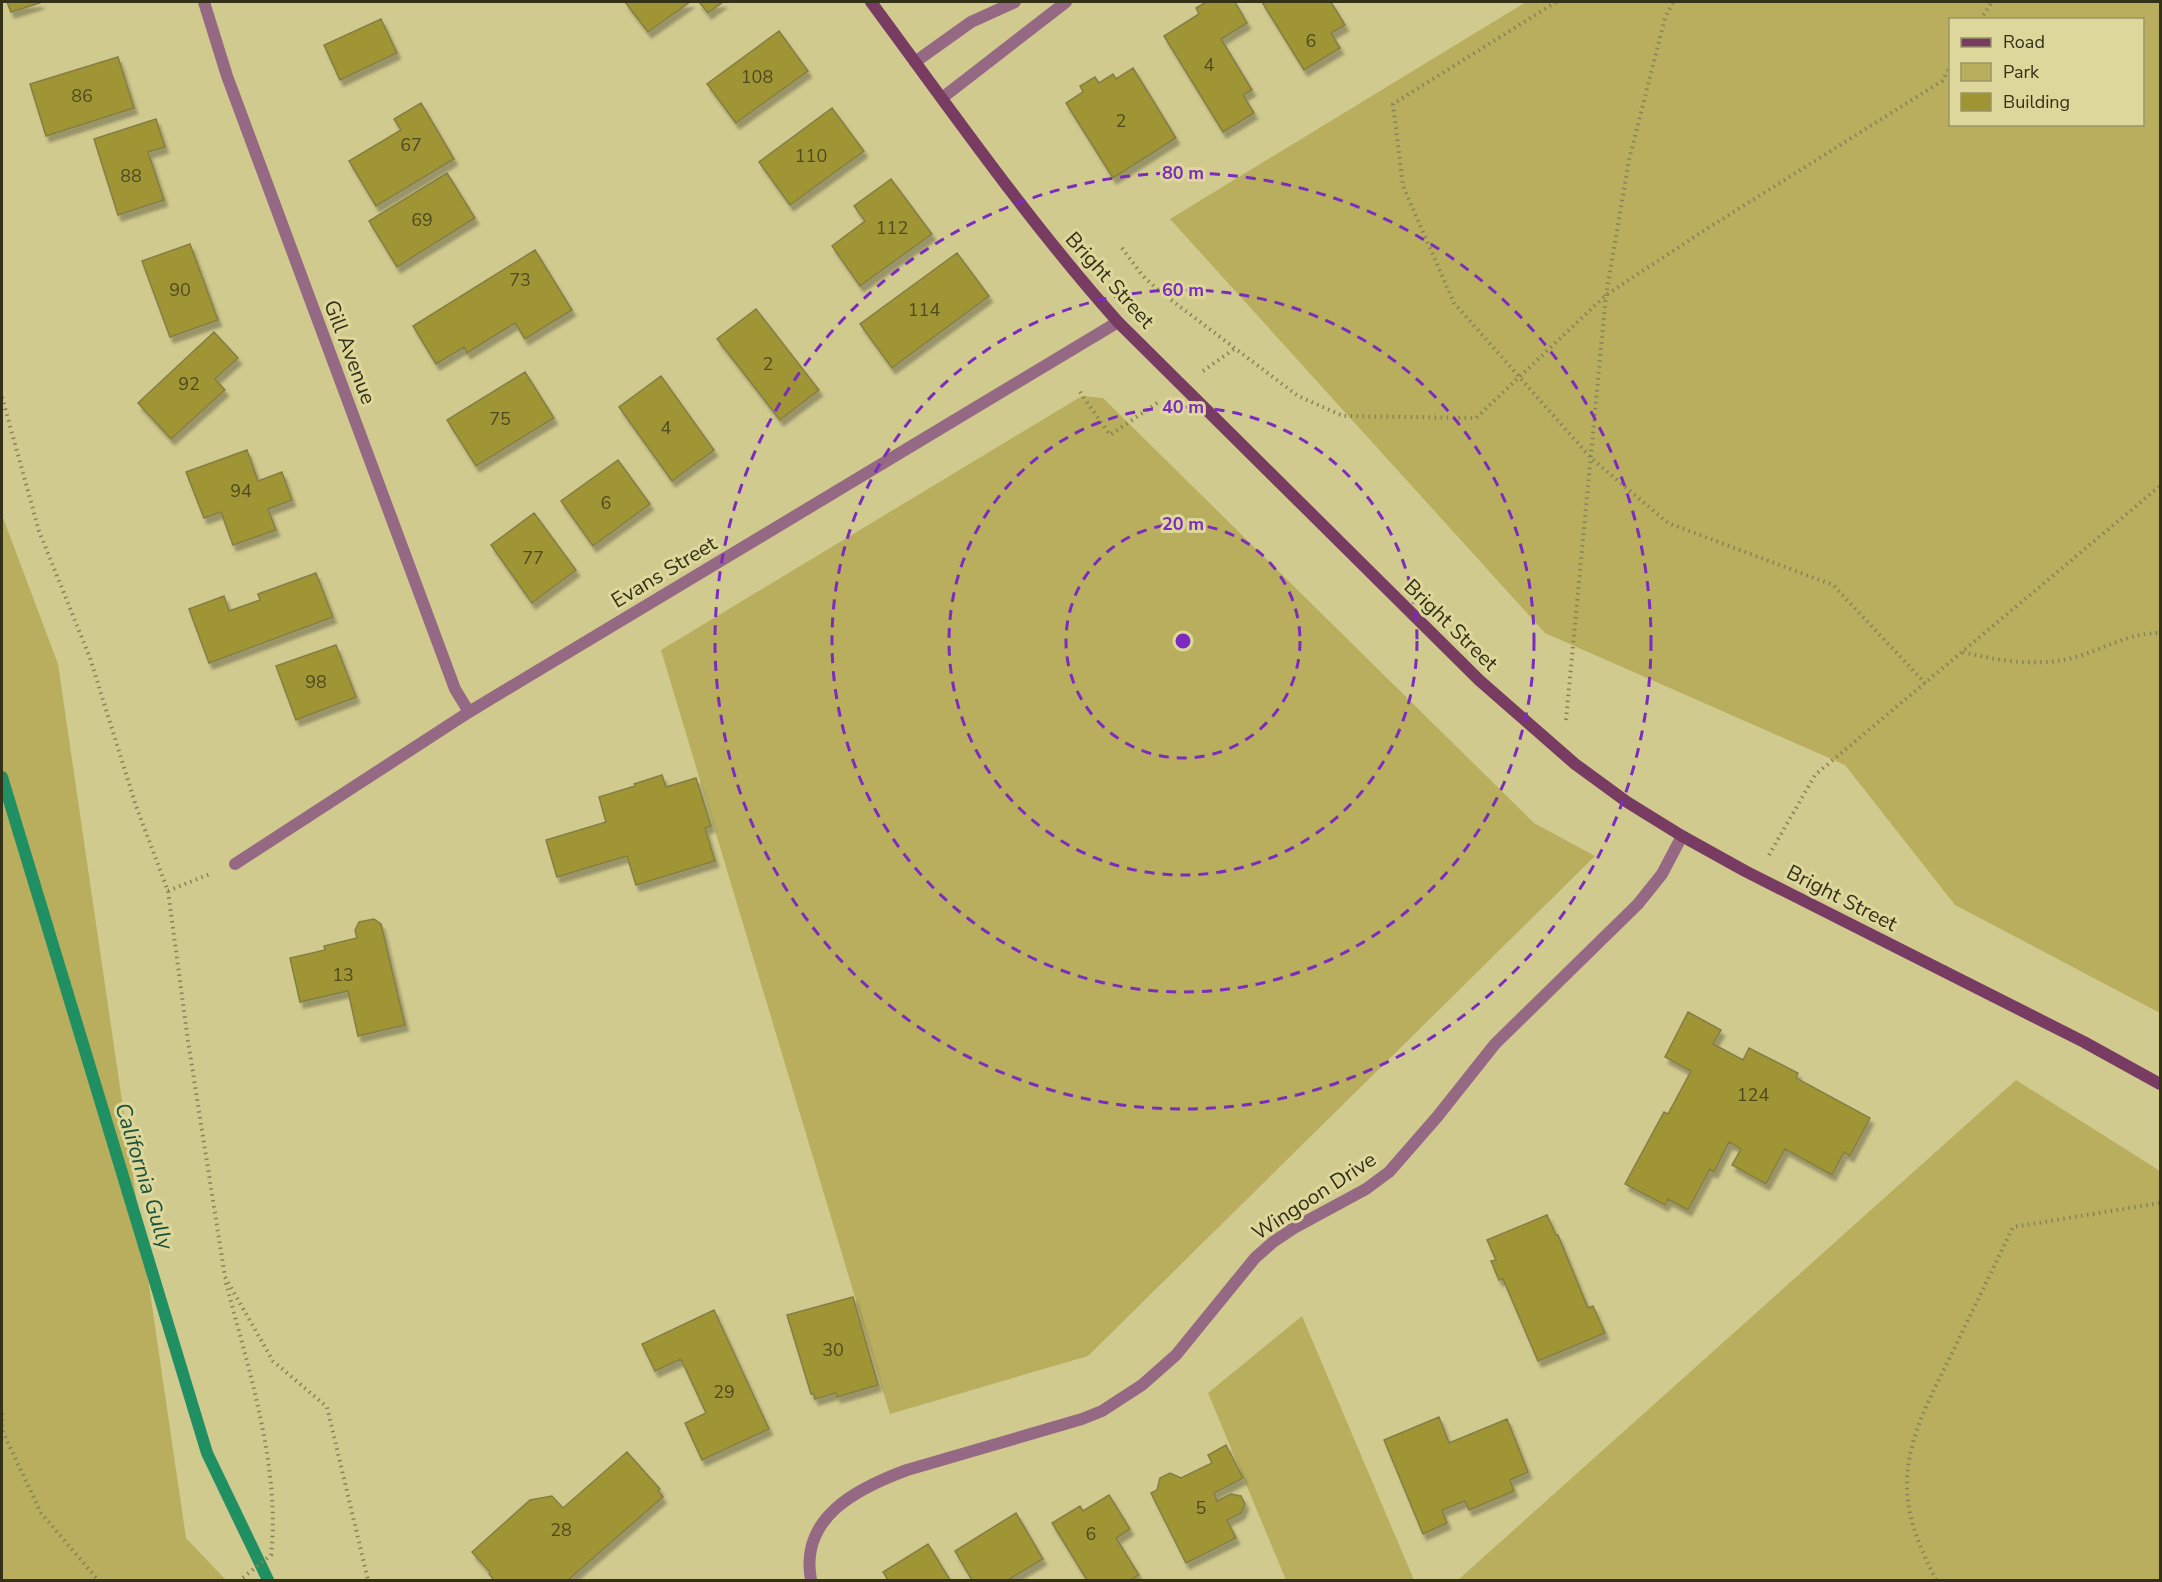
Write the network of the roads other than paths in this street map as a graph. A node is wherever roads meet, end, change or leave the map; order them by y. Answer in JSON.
{"nodes":[{"id":1,"x":204,"y":2,"type":"edge"},
{"id":2,"x":871,"y":2,"type":"edge"},
{"id":3,"x":1015,"y":2,"type":"edge"},
{"id":4,"x":1066,"y":2,"type":"edge"},
{"id":5,"x":915,"y":62,"type":"junction"},
{"id":6,"x":942,"y":98,"type":"junction"},
{"id":7,"x":1118,"y":322,"type":"junction"},
{"id":8,"x":469,"y":712,"type":"junction"},
{"id":9,"x":1682,"y":836,"type":"junction"},
{"id":10,"x":235,"y":864,"type":"road end"},
{"id":11,"x":2160,"y":1084,"type":"edge"},
{"id":12,"x":811,"y":1581,"type":"edge"}],
"edges":[{"from":1,"to":8,"type":"street","name":"Gill Avenue"},
{"from":2,"to":5,"type":"street","name":"Bright Street"},
{"from":3,"to":5,"type":"street"},
{"from":4,"to":6,"type":"street"},
{"from":5,"to":6,"type":"street","name":"Bright Street"},
{"from":6,"to":7,"type":"street","name":"Bright Street"},
{"from":7,"to":8,"type":"street","name":"Evans Street"},
{"from":7,"to":9,"type":"street","name":"Bright Street"},
{"from":8,"to":10,"type":"street","name":"Evans Street"},
{"from":9,"to":11,"type":"street","name":"Bright Street"},
{"from":9,"to":12,"type":"street","name":"Wingoon Drive"}]}
